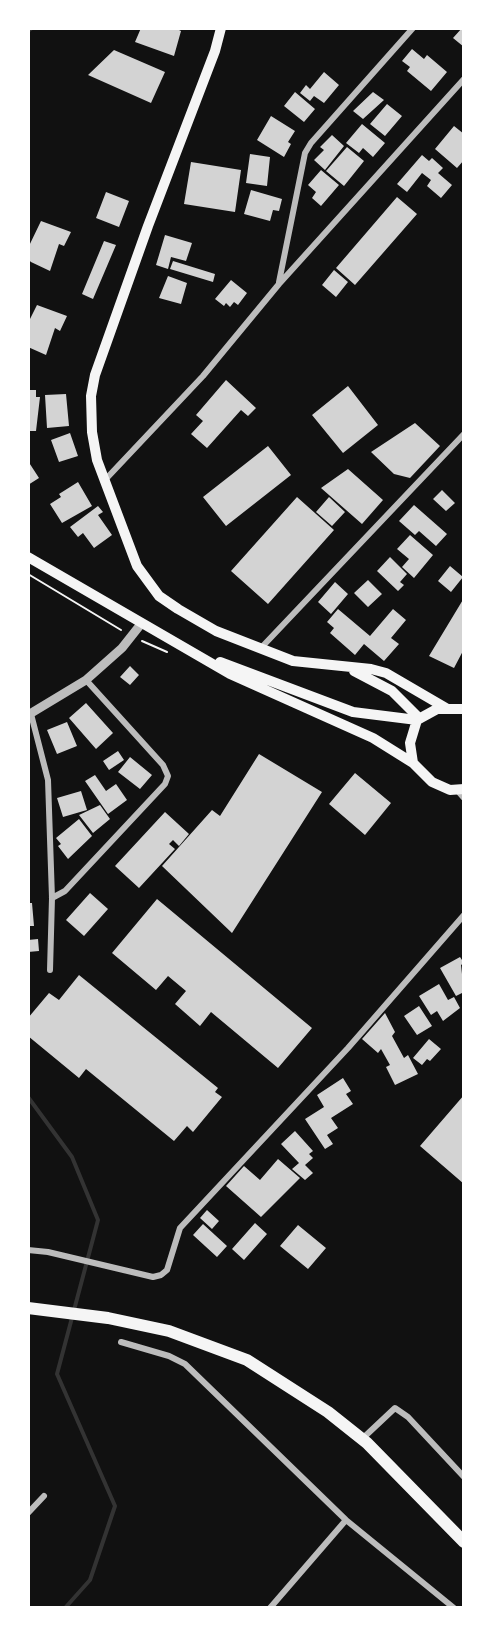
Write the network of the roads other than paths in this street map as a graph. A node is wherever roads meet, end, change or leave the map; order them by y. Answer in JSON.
{"nodes":[{"id":1,"x":221,"y":28,"type":"edge"},
{"id":2,"x":413,"y":28,"type":"edge"},
{"id":3,"x":464,"y":79,"type":"edge"},
{"id":4,"x":279,"y":284,"type":"junction"},
{"id":5,"x":464,"y":434,"type":"edge"},
{"id":6,"x":104,"y":481,"type":"junction"},
{"id":7,"x":28,"y":557,"type":"edge"},
{"id":8,"x":141,"y":624,"type":"junction"},
{"id":9,"x":260,"y":650,"type":"junction"},
{"id":10,"x":197,"y":654,"type":"junction"},
{"id":11,"x":348,"y":668,"type":"junction"},
{"id":12,"x":86,"y":680,"type":"junction"},
{"id":13,"x":446,"y":708,"type":"junction"},
{"id":14,"x":464,"y":710,"type":"edge"},
{"id":15,"x":30,"y":715,"type":"edge"},
{"id":16,"x":418,"y":719,"type":"junction"},
{"id":17,"x":413,"y":763,"type":"junction"},
{"id":18,"x":461,"y":792,"type":"edge"},
{"id":19,"x":52,"y":898,"type":"junction"},
{"id":20,"x":464,"y":915,"type":"edge"},
{"id":21,"x":50,"y":970,"type":"dead end"},
{"id":22,"x":28,"y":1250,"type":"edge"},
{"id":23,"x":29,"y":1308,"type":"edge"},
{"id":24,"x":121,"y":1342,"type":"dead end"},
{"id":25,"x":362,"y":1439,"type":"junction"},
{"id":26,"x":464,"y":1478,"type":"edge"},
{"id":27,"x":44,"y":1496,"type":"dead end"},
{"id":28,"x":28,"y":1513,"type":"edge"},
{"id":29,"x":346,"y":1520,"type":"junction"},
{"id":30,"x":464,"y":1542,"type":"edge"},
{"id":31,"x":270,"y":1608,"type":"edge"},
{"id":32,"x":454,"y":1608,"type":"edge"}],
"edges":[{"from":1,"to":6,"type":"main road"},
{"from":2,"to":4,"type":"street"},
{"from":3,"to":4,"type":"street"},
{"from":4,"to":6,"type":"street"},
{"from":5,"to":9,"type":"street"},
{"from":6,"to":9,"type":"main road"},
{"from":7,"to":8,"type":"main road"},
{"from":8,"to":10,"type":"main road"},
{"from":8,"to":12,"type":"street"},
{"from":9,"to":11,"type":"main road"},
{"from":10,"to":16,"type":"main road"},
{"from":10,"to":17,"type":"main road"},
{"from":11,"to":13,"type":"main road"},
{"from":11,"to":16,"type":"main road"},
{"from":12,"to":15,"type":"street"},
{"from":12,"to":19,"type":"street"},
{"from":13,"to":14,"type":"main road"},
{"from":13,"to":16,"type":"main road"},
{"from":15,"to":19,"type":"street"},
{"from":16,"to":17,"type":"main road"},
{"from":17,"to":18,"type":"main road"},
{"from":19,"to":21,"type":"street"},
{"from":20,"to":22,"type":"street"},
{"from":23,"to":25,"type":"highway"},
{"from":24,"to":29,"type":"street"},
{"from":25,"to":26,"type":"street"},
{"from":25,"to":30,"type":"highway"},
{"from":27,"to":28,"type":"street"},
{"from":29,"to":31,"type":"street"},
{"from":29,"to":32,"type":"street"}]}
